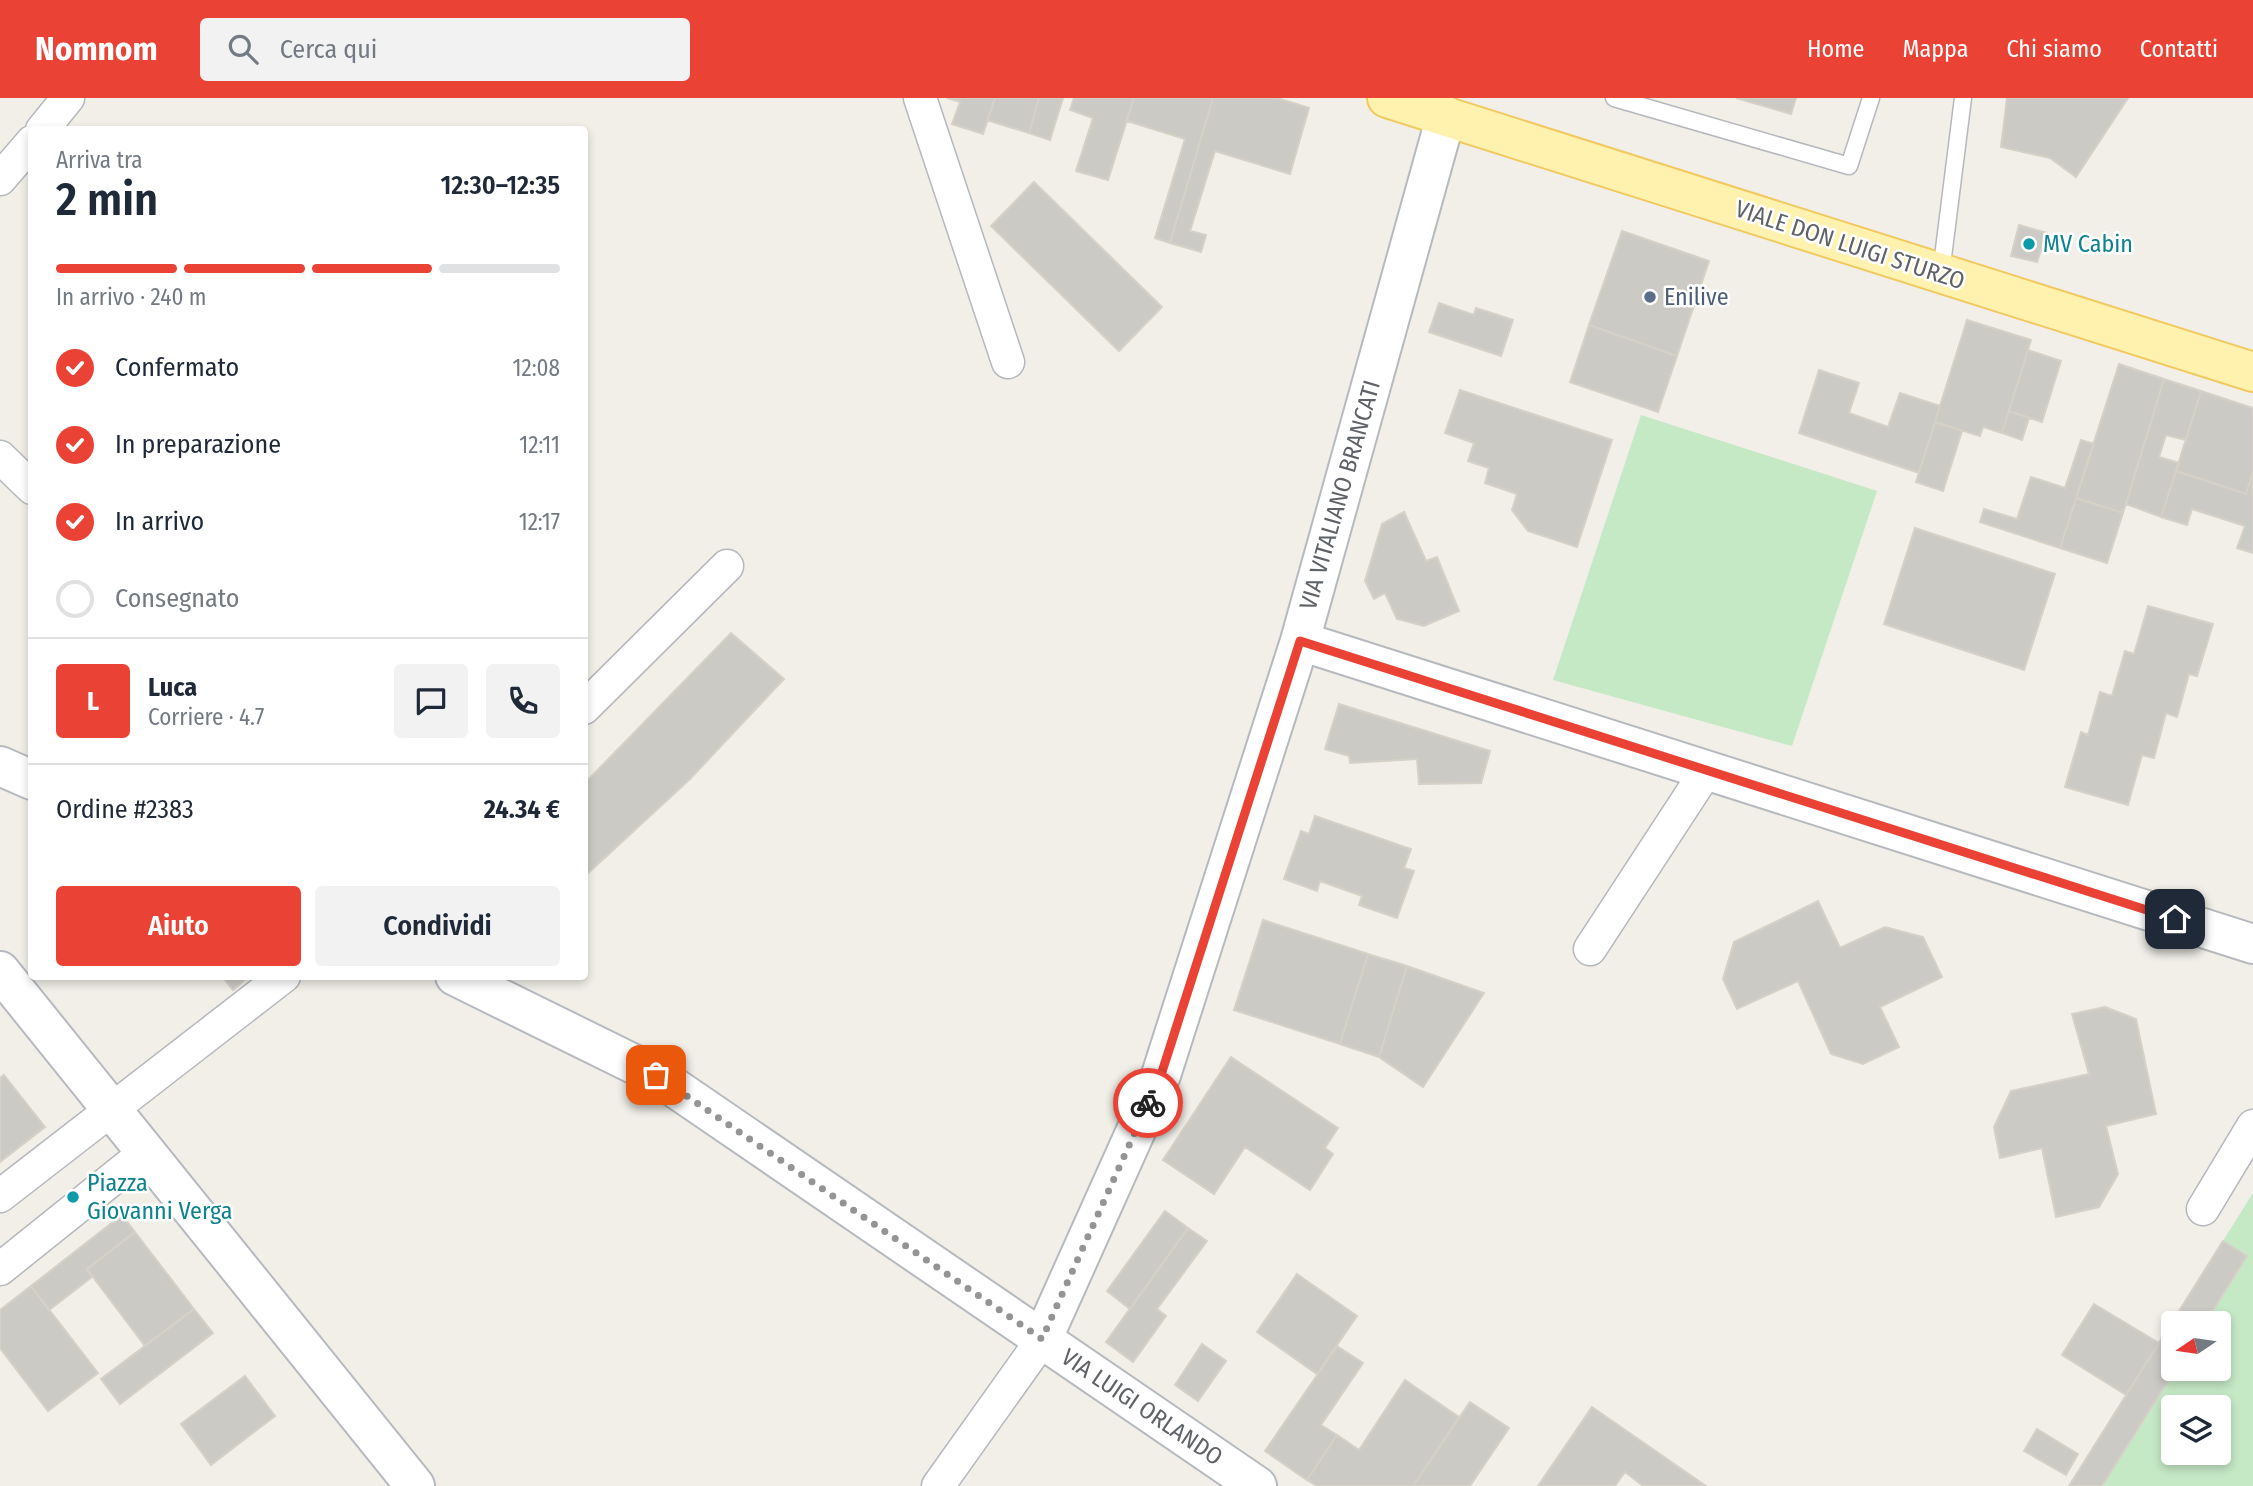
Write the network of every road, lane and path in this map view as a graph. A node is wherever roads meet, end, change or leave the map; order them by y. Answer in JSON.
{"nodes":[{"id":1,"x":68,"y":98,"type":"edge"},
{"id":2,"x":920,"y":98,"type":"edge"},
{"id":3,"x":1387,"y":98,"type":"edge"},
{"id":4,"x":1614,"y":98,"type":"edge"},
{"id":5,"x":1871,"y":98,"type":"edge"},
{"id":6,"x":1963,"y":98,"type":"edge"},
{"id":7,"x":1450,"y":107,"type":"edge"},
{"id":8,"x":45,"y":126,"type":"edge"},
{"id":9,"x":1941,"y":274,"type":"junction"},
{"id":10,"x":1008,"y":362,"type":"dead end"},
{"id":11,"x":2253,"y":372,"type":"edge"},
{"id":12,"x":0,"y":457,"type":"edge"},
{"id":13,"x":28,"y":484,"type":"edge"},
{"id":14,"x":727,"y":566,"type":"dead end"},
{"id":15,"x":1300,"y":641,"type":"junction"},
{"id":16,"x":588,"y":704,"type":"edge"},
{"id":17,"x":0,"y":766,"type":"edge"},
{"id":18,"x":1707,"y":770,"type":"junction"},
{"id":19,"x":28,"y":778,"type":"edge"},
{"id":20,"x":2253,"y":944,"type":"edge"},
{"id":21,"x":1590,"y":949,"type":"dead end"},
{"id":22,"x":0,"y":971,"type":"edge"},
{"id":23,"x":279,"y":980,"type":"edge"},
{"id":24,"x":463,"y":980,"type":"edge"},
{"id":25,"x":110,"y":1109,"type":"junction"},
{"id":26,"x":2253,"y":1126,"type":"edge"},
{"id":27,"x":146,"y":1152,"type":"junction"},
{"id":28,"x":0,"y":1196,"type":"edge"},
{"id":29,"x":2203,"y":1209,"type":"dead end"},
{"id":30,"x":0,"y":1269,"type":"edge"},
{"id":31,"x":1042,"y":1339,"type":"junction"},
{"id":32,"x":415,"y":1486,"type":"edge"},
{"id":33,"x":938,"y":1486,"type":"edge"},
{"id":34,"x":1257,"y":1486,"type":"edge"}],
"edges":[{"from":1,"to":8,"type":"street"},
{"from":2,"to":10,"type":"street"},
{"from":3,"to":7,"type":"main road","name":"VIALE DON LUIGI STURZO"},
{"from":4,"to":5,"type":"lane"},
{"from":6,"to":9,"type":"lane"},
{"from":7,"to":9,"type":"main road","name":"VIALE DON LUIGI STURZO"},
{"from":7,"to":15,"type":"street","name":"VIA VITALIANO BRANCATI"},
{"from":9,"to":11,"type":"main road","name":"VIALE DON LUIGI STURZO"},
{"from":12,"to":13,"type":"street"},
{"from":14,"to":16,"type":"street"},
{"from":15,"to":18,"type":"street"},
{"from":15,"to":31,"type":"street","name":"VIA VITALIANO BRANCATI"},
{"from":17,"to":19,"type":"street"},
{"from":18,"to":20,"type":"street"},
{"from":18,"to":21,"type":"street"},
{"from":22,"to":25,"type":"street"},
{"from":23,"to":25,"type":"street"},
{"from":24,"to":31,"type":"street","name":"VIA LUIGI ORLANDO"},
{"from":25,"to":27,"type":"street"},
{"from":25,"to":28,"type":"street"},
{"from":26,"to":29,"type":"street"},
{"from":27,"to":30,"type":"street"},
{"from":27,"to":32,"type":"street"},
{"from":31,"to":33,"type":"street"},
{"from":31,"to":34,"type":"street","name":"VIA LUIGI ORLANDO"}]}
